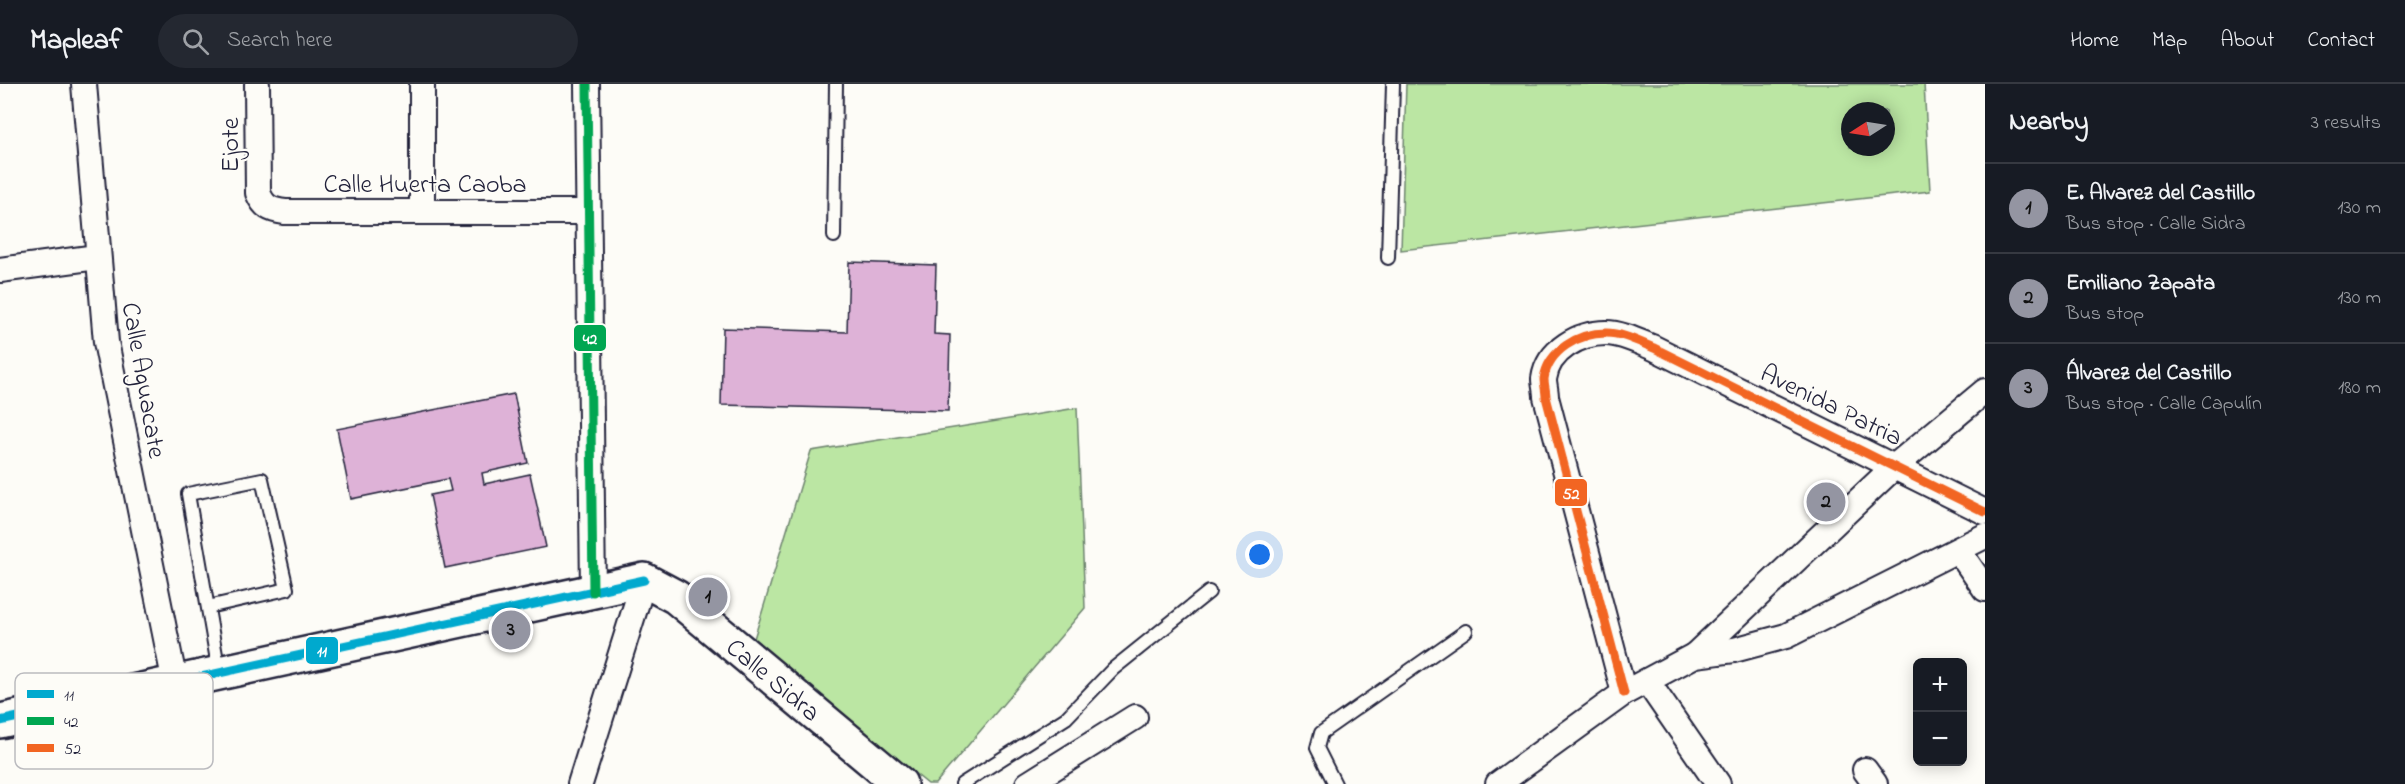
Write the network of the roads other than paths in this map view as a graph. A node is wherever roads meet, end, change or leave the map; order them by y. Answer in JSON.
{"nodes":[{"id":1,"x":84,"y":84,"type":"edge"},
{"id":2,"x":257,"y":84,"type":"edge"},
{"id":3,"x":422,"y":84,"type":"edge"},
{"id":4,"x":587,"y":84,"type":"edge"},
{"id":5,"x":836,"y":84,"type":"edge"},
{"id":6,"x":1393,"y":84,"type":"edge"},
{"id":7,"x":263,"y":205,"type":"joint"},
{"id":8,"x":422,"y":212,"type":"junction"},
{"id":9,"x":588,"y":212,"type":"junction"},
{"id":10,"x":834,"y":236,"type":"dead end"},
{"id":11,"x":97,"y":257,"type":"junction"},
{"id":12,"x":1388,"y":258,"type":"dead end"},
{"id":13,"x":0,"y":270,"type":"edge"},
{"id":14,"x":1985,"y":391,"type":"edge"},
{"id":15,"x":1894,"y":467,"type":"junction"},
{"id":16,"x":1985,"y":512,"type":"edge"},
{"id":17,"x":1985,"y":536,"type":"edge"},
{"id":18,"x":1958,"y":550,"type":"junction"},
{"id":19,"x":644,"y":580,"type":"junction"},
{"id":20,"x":1985,"y":589,"type":"edge"},
{"id":21,"x":592,"y":592,"type":"junction"},
{"id":22,"x":1209,"y":592,"type":"dead end"},
{"id":23,"x":208,"y":607,"type":"junction"},
{"id":24,"x":1466,"y":631,"type":"dead end"},
{"id":25,"x":1695,"y":655,"type":"junction"},
{"id":26,"x":173,"y":673,"type":"edge"},
{"id":27,"x":219,"y":673,"type":"junction"},
{"id":28,"x":213,"y":674,"type":"edge"},
{"id":29,"x":1647,"y":681,"type":"junction"},
{"id":30,"x":1624,"y":693,"type":"junction"},
{"id":31,"x":1135,"y":717,"type":"dead end"},
{"id":32,"x":15,"y":718,"type":"edge"},
{"id":33,"x":0,"y":721,"type":"edge"},
{"id":34,"x":580,"y":784,"type":"edge"},
{"id":35,"x":900,"y":784,"type":"edge"},
{"id":36,"x":963,"y":784,"type":"edge"},
{"id":37,"x":1028,"y":784,"type":"edge"},
{"id":38,"x":1335,"y":784,"type":"edge"},
{"id":39,"x":1498,"y":784,"type":"edge"},
{"id":40,"x":1718,"y":784,"type":"edge"}],
"edges":[{"from":1,"to":11,"type":"street","name":"Calle Aguacate"},
{"from":2,"to":7,"type":"street","name":"Ejote"},
{"from":3,"to":8,"type":"street"},
{"from":4,"to":9,"type":"street"},
{"from":5,"to":10,"type":"lane"},
{"from":6,"to":12,"type":"lane"},
{"from":7,"to":8,"type":"street","name":"Calle Huerta Caoba"},
{"from":8,"to":9,"type":"street","name":"Calle Huerta Caoba"},
{"from":9,"to":21,"type":"street"},
{"from":11,"to":13,"type":"street"},
{"from":11,"to":26,"type":"street","name":"Calle Aguacate"},
{"from":14,"to":15,"type":"street"},
{"from":15,"to":16,"type":"street","name":"Avenida Patria"},
{"from":15,"to":25,"type":"street"},
{"from":15,"to":30,"type":"street","name":"Avenida Patria"},
{"from":17,"to":18,"type":"street"},
{"from":18,"to":20,"type":"street"},
{"from":18,"to":25,"type":"street"},
{"from":19,"to":21,"type":"street"},
{"from":19,"to":34,"type":"street"},
{"from":19,"to":35,"type":"street","name":"Calle Sidra"},
{"from":21,"to":27,"type":"street"},
{"from":22,"to":36,"type":"lane"},
{"from":23,"to":23,"type":"lane"},
{"from":23,"to":27,"type":"lane"},
{"from":24,"to":38,"type":"lane"},
{"from":25,"to":29,"type":"street"},
{"from":27,"to":28,"type":"street"},
{"from":29,"to":30,"type":"street"},
{"from":29,"to":40,"type":"street"},
{"from":30,"to":39,"type":"street"},
{"from":31,"to":37,"type":"street"},
{"from":32,"to":33,"type":"street"}]}
